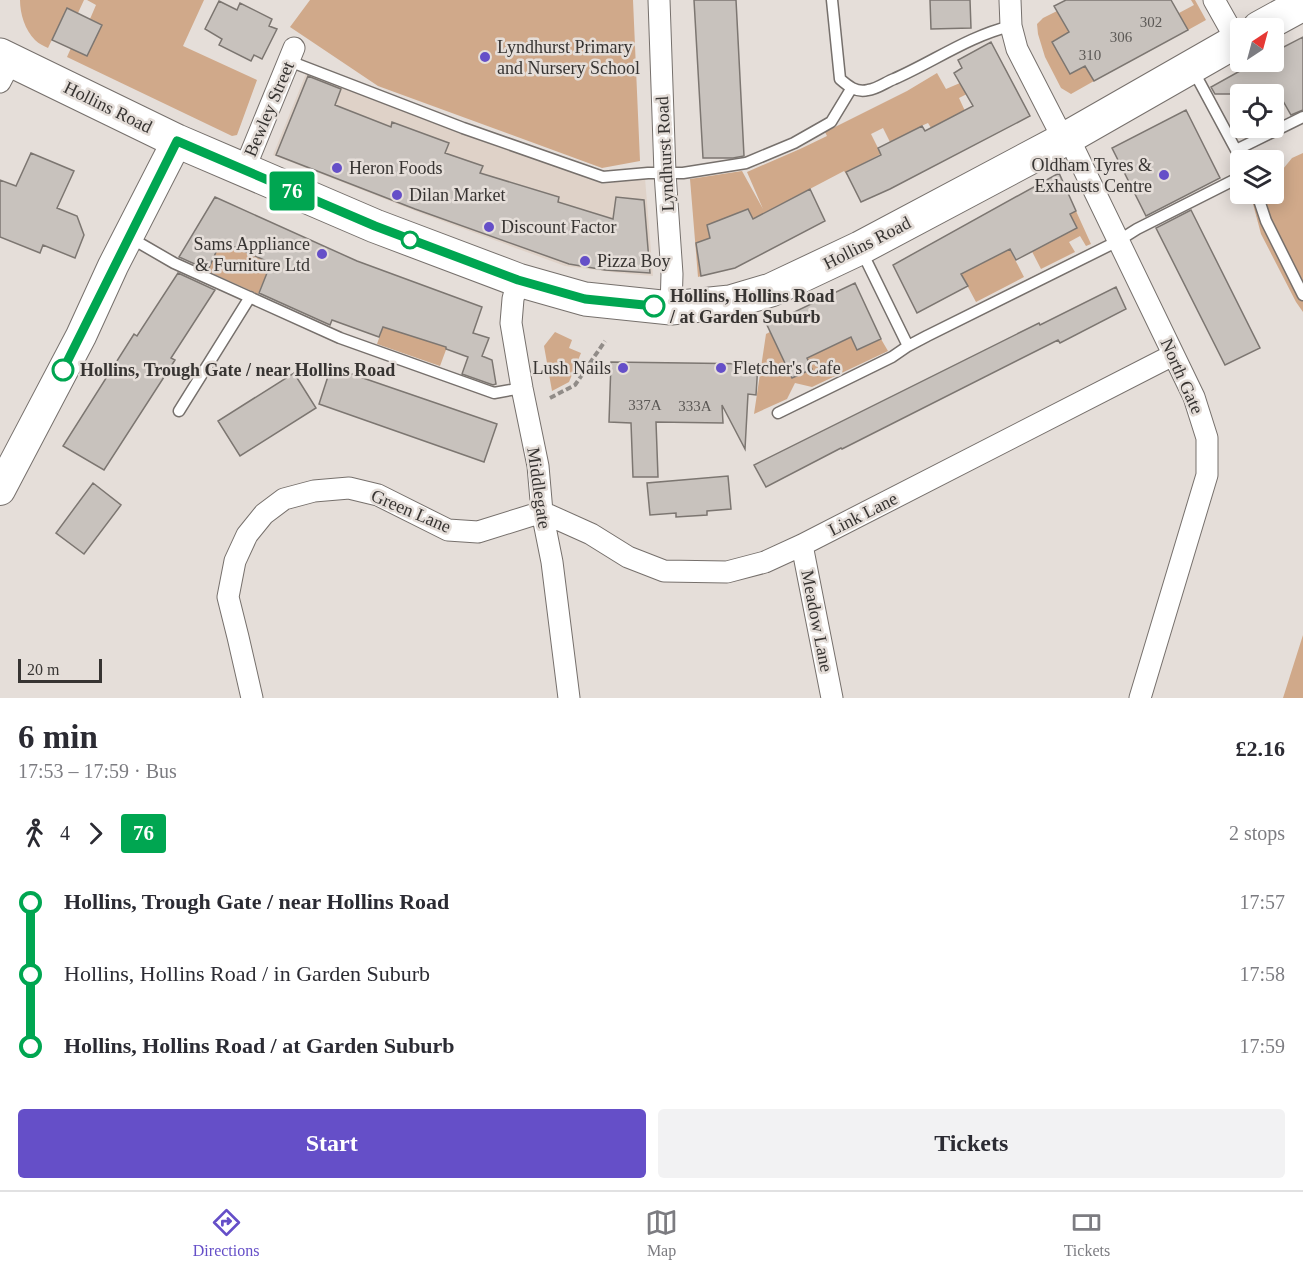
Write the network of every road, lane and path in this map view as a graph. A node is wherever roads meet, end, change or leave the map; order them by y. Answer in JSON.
{"nodes":[{"id":1,"x":659,"y":0,"type":"edge"},
{"id":2,"x":832,"y":0,"type":"edge"},
{"id":3,"x":1010,"y":0,"type":"edge"},
{"id":4,"x":1214,"y":0,"type":"edge"},
{"id":5,"x":1303,"y":4,"type":"edge"},
{"id":6,"x":1230,"y":18,"type":"edge"},
{"id":7,"x":1278,"y":18,"type":"edge"},
{"id":8,"x":1011,"y":26,"type":"junction"},
{"id":9,"x":1230,"y":45,"type":"edge"},
{"id":10,"x":292,"y":55,"type":"joint"},
{"id":11,"x":4,"y":66,"type":"edge"},
{"id":12,"x":1191,"y":67,"type":"junction"},
{"id":13,"x":851,"y":89,"type":"junction"},
{"id":14,"x":1303,"y":117,"type":"edge"},
{"id":15,"x":1065,"y":139,"type":"junction"},
{"id":16,"x":177,"y":141,"type":"junction"},
{"id":17,"x":1236,"y":150,"type":"edge"},
{"id":18,"x":1247,"y":150,"type":"edge"},
{"id":19,"x":244,"y":170,"type":"junction"},
{"id":20,"x":665,"y":173,"type":"junction"},
{"id":21,"x":1230,"y":182,"type":"edge"},
{"id":22,"x":1260,"y":204,"type":"edge"},
{"id":23,"x":128,"y":237,"type":"junction"},
{"id":24,"x":1118,"y":241,"type":"junction"},
{"id":25,"x":860,"y":248,"type":"junction"},
{"id":26,"x":518,"y":280,"type":"junction"},
{"id":27,"x":1303,"y":296,"type":"edge"},
{"id":28,"x":250,"y":297,"type":"junction"},
{"id":29,"x":671,"y":308,"type":"junction"},
{"id":30,"x":605,"y":341,"type":"dead end"},
{"id":31,"x":908,"y":346,"type":"junction"},
{"id":32,"x":1173,"y":355,"type":"junction"},
{"id":33,"x":522,"y":388,"type":"junction"},
{"id":34,"x":546,"y":399,"type":"dead end"},
{"id":35,"x":179,"y":411,"type":"dead end"},
{"id":36,"x":778,"y":413,"type":"dead end"},
{"id":37,"x":0,"y":490,"type":"edge"},
{"id":38,"x":542,"y":512,"type":"junction"},
{"id":39,"x":802,"y":545,"type":"junction"},
{"id":40,"x":252,"y":698,"type":"edge"},
{"id":41,"x":569,"y":698,"type":"edge"},
{"id":42,"x":832,"y":698,"type":"edge"},
{"id":43,"x":1140,"y":698,"type":"edge"}],
"edges":[{"from":1,"to":20,"type":"street","name":"Lyndhurst Road"},
{"from":2,"to":13,"type":"lane"},
{"from":3,"to":8,"type":"street","name":"North Gate"},
{"from":4,"to":6,"type":"street"},
{"from":5,"to":7,"type":"main road","name":"Hollins Road"},
{"from":8,"to":13,"type":"lane"},
{"from":8,"to":15,"type":"street","name":"North Gate"},
{"from":9,"to":12,"type":"main road","name":"Hollins Road"},
{"from":10,"to":19,"type":"street","name":"Bewley Street"},
{"from":10,"to":20,"type":"lane"},
{"from":11,"to":16,"type":"main road","name":"Hollins Road"},
{"from":12,"to":15,"type":"main road","name":"Hollins Road"},
{"from":12,"to":17,"type":"lane"},
{"from":13,"to":20,"type":"lane"},
{"from":14,"to":18,"type":"lane"},
{"from":15,"to":24,"type":"street","name":"North Gate"},
{"from":15,"to":25,"type":"main road","name":"Hollins Road"},
{"from":16,"to":19,"type":"main road","name":"Hollins Road"},
{"from":16,"to":23,"type":"street"},
{"from":19,"to":26,"type":"main road","name":"Hollins Road"},
{"from":20,"to":29,"type":"street","name":"Lyndhurst Road"},
{"from":21,"to":24,"type":"lane"},
{"from":22,"to":27,"type":"lane"},
{"from":23,"to":28,"type":"lane"},
{"from":23,"to":37,"type":"street"},
{"from":24,"to":31,"type":"lane"},
{"from":24,"to":32,"type":"street","name":"North Gate"},
{"from":25,"to":29,"type":"main road","name":"Hollins Road"},
{"from":25,"to":31,"type":"lane"},
{"from":26,"to":29,"type":"main road","name":"Hollins Road"},
{"from":26,"to":33,"type":"street","name":"Middlegate"},
{"from":28,"to":33,"type":"lane"},
{"from":28,"to":35,"type":"lane"},
{"from":30,"to":34,"type":"path"},
{"from":31,"to":36,"type":"lane"},
{"from":32,"to":39,"type":"street","name":"Link Lane"},
{"from":32,"to":43,"type":"street","name":"North Gate"},
{"from":33,"to":38,"type":"street","name":"Middlegate"},
{"from":38,"to":39,"type":"street","name":"Link Lane"},
{"from":38,"to":40,"type":"street","name":"Green Lane"},
{"from":38,"to":41,"type":"street","name":"Middlegate"},
{"from":39,"to":42,"type":"street","name":"Meadow Lane"}]}
